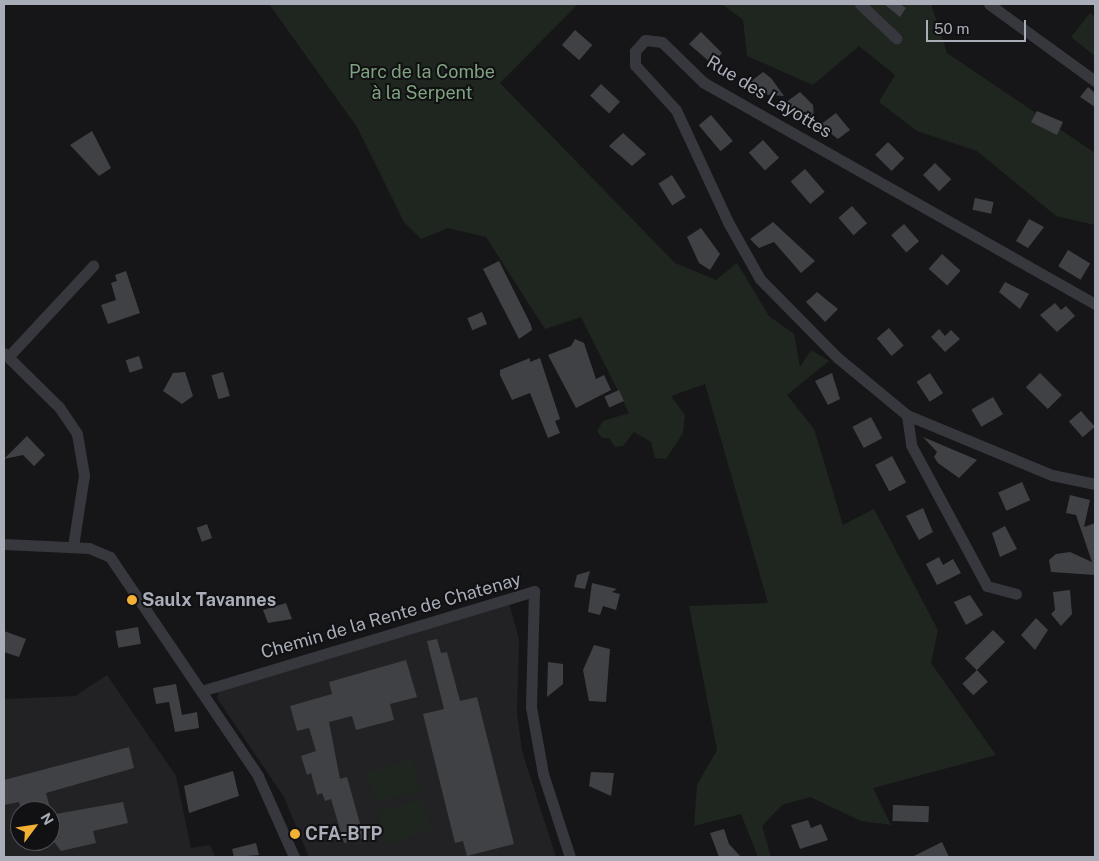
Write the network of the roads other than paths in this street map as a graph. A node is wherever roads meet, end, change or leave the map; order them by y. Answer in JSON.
{"nodes":[{"id":1,"x":860,"y":4,"type":"edge"},
{"id":2,"x":988,"y":4,"type":"edge"},
{"id":3,"x":896,"y":38,"type":"dead end"},
{"id":4,"x":1095,"y":81,"type":"edge"},
{"id":5,"x":93,"y":266,"type":"dead end"},
{"id":6,"x":1095,"y":304,"type":"edge"},
{"id":7,"x":6,"y":355,"type":"edge"},
{"id":8,"x":907,"y":415,"type":"junction"},
{"id":9,"x":1095,"y":484,"type":"edge"},
{"id":10,"x":4,"y":544,"type":"edge"},
{"id":11,"x":73,"y":546,"type":"junction"},
{"id":12,"x":1016,"y":594,"type":"dead end"},
{"id":13,"x":201,"y":691,"type":"junction"},
{"id":14,"x":294,"y":857,"type":"edge"},
{"id":15,"x":570,"y":857,"type":"edge"}],
"edges":[{"from":1,"to":3,"type":"street"},
{"from":2,"to":4,"type":"street"},
{"from":5,"to":7,"type":"street"},
{"from":6,"to":8,"type":"street","name":"Rue des Layottes"},
{"from":7,"to":11,"type":"street"},
{"from":8,"to":9,"type":"street"},
{"from":8,"to":12,"type":"street"},
{"from":10,"to":11,"type":"street"},
{"from":11,"to":13,"type":"street"},
{"from":13,"to":14,"type":"street"},
{"from":13,"to":15,"type":"street","name":"Chemin de la Rente de Chatenay"}]}
